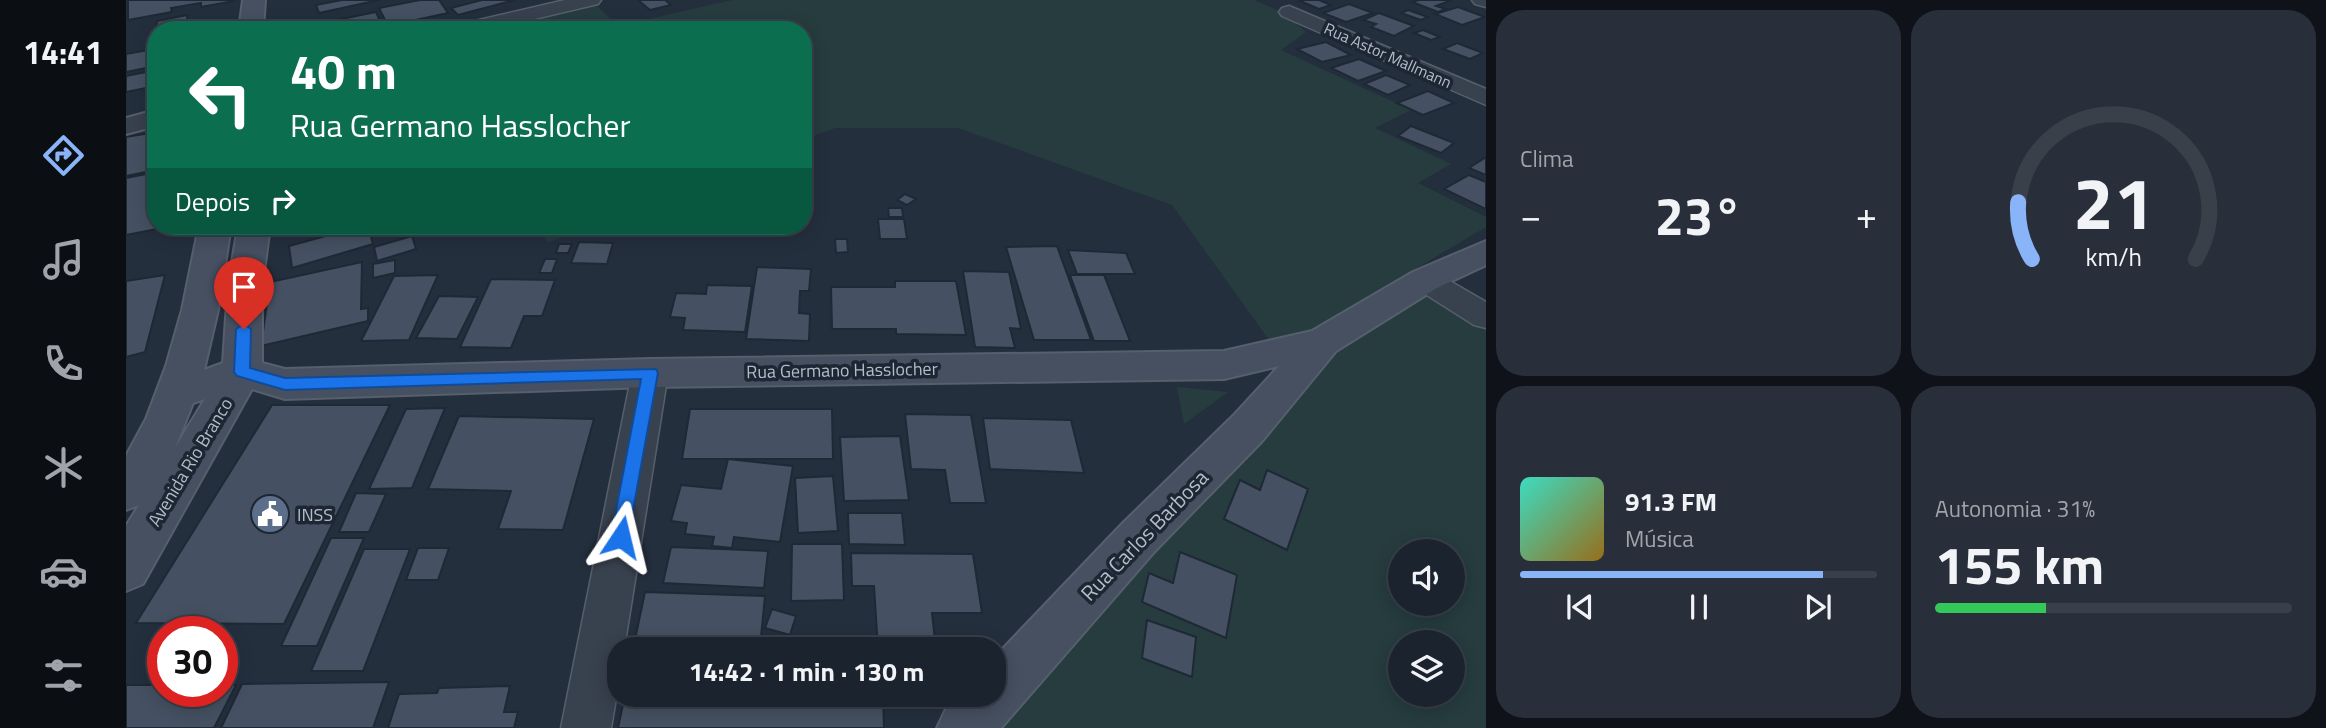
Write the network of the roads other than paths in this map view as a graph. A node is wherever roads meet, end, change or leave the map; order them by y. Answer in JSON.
{"nodes":[{"id":1,"x":584,"y":1,"type":"edge"},
{"id":2,"x":268,"y":2,"type":"edge"},
{"id":3,"x":1289,"y":12,"type":"dead end"},
{"id":4,"x":256,"y":21,"type":"edge"},
{"id":5,"x":498,"y":21,"type":"edge"},
{"id":6,"x":1486,"y":98,"type":"edge"},
{"id":7,"x":147,"y":120,"type":"edge"},
{"id":8,"x":126,"y":126,"type":"edge"},
{"id":9,"x":214,"y":235,"type":"edge"},
{"id":10,"x":253,"y":235,"type":"edge"},
{"id":11,"x":1486,"y":252,"type":"edge"},
{"id":12,"x":1425,"y":280,"type":"junction"},
{"id":13,"x":1486,"y":317,"type":"edge"},
{"id":14,"x":1323,"y":342,"type":"junction"},
{"id":15,"x":1224,"y":365,"type":"junction"},
{"id":16,"x":242,"y":372,"type":"junction"},
{"id":17,"x":650,"y":373,"type":"junction"},
{"id":18,"x":177,"y":393,"type":"junction"},
{"id":19,"x":1248,"y":428,"type":"junction"},
{"id":20,"x":126,"y":491,"type":"edge"},
{"id":21,"x":126,"y":569,"type":"edge"},
{"id":22,"x":586,"y":728,"type":"edge"},
{"id":23,"x":965,"y":728,"type":"edge"}],
"edges":[{"from":1,"to":5,"type":"street"},
{"from":2,"to":4,"type":"main road"},
{"from":3,"to":6,"type":"street","name":"Rua Astor Mallmann"},
{"from":7,"to":8,"type":"street"},
{"from":9,"to":18,"type":"main road"},
{"from":10,"to":16,"type":"main road","name":"Avenida Rio Branco"},
{"from":11,"to":12,"type":"main road","name":"Rua Germano Hasslocher"},
{"from":12,"to":13,"type":"street"},
{"from":12,"to":14,"type":"main road","name":"Rua Germano Hasslocher"},
{"from":14,"to":15,"type":"main road","name":"Rua Germano Hasslocher"},
{"from":14,"to":19,"type":"main road","name":"Rua Carlos Barbosa"},
{"from":15,"to":17,"type":"main road","name":"Rua Germano Hasslocher"},
{"from":15,"to":19,"type":"main road"},
{"from":16,"to":17,"type":"main road","name":"Rua Germano Hasslocher"},
{"from":16,"to":18,"type":"main road"},
{"from":16,"to":21,"type":"main road","name":"Avenida Rio Branco"},
{"from":17,"to":22,"type":"street"},
{"from":18,"to":20,"type":"main road"},
{"from":19,"to":23,"type":"main road","name":"Rua Carlos Barbosa"}]}
